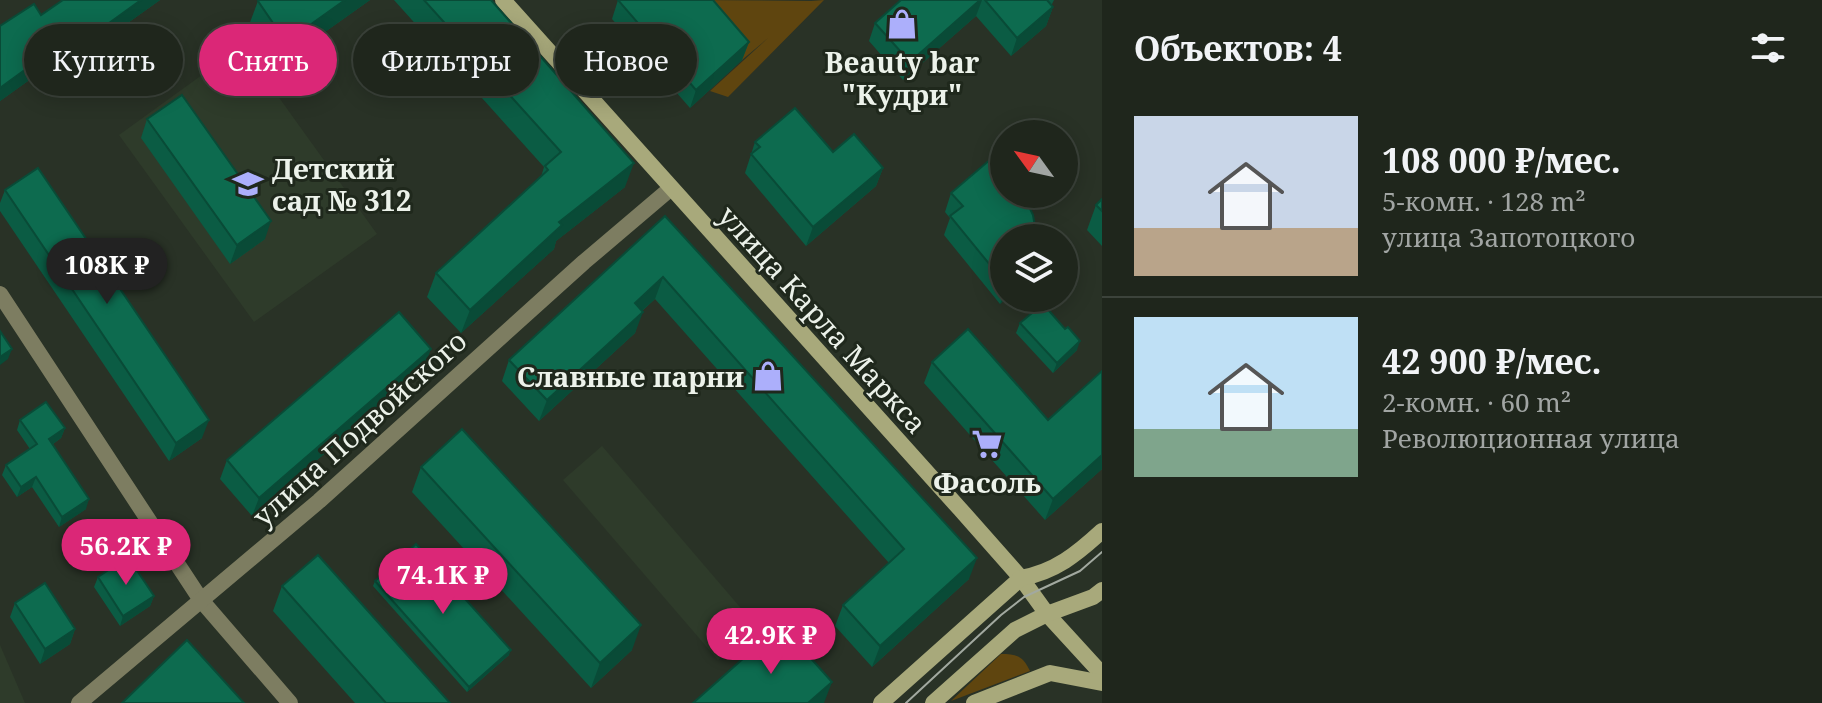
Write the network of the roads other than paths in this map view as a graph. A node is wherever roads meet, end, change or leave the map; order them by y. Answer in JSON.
{"nodes":[{"id":1,"x":503,"y":0,"type":"edge"},
{"id":2,"x":670,"y":189,"type":"junction"},
{"id":3,"x":0,"y":294,"type":"edge"},
{"id":4,"x":1102,"y":531,"type":"edge"},
{"id":5,"x":1021,"y":578,"type":"junction"},
{"id":6,"x":1102,"y":590,"type":"edge"},
{"id":7,"x":201,"y":600,"type":"junction"},
{"id":8,"x":1047,"y":614,"type":"junction"},
{"id":9,"x":1102,"y":674,"type":"edge"},
{"id":10,"x":1102,"y":683,"type":"edge"},
{"id":11,"x":79,"y":703,"type":"edge"},
{"id":12,"x":290,"y":703,"type":"edge"},
{"id":13,"x":881,"y":703,"type":"edge"},
{"id":14,"x":933,"y":703,"type":"edge"},
{"id":15,"x":974,"y":703,"type":"edge"}],
"edges":[{"from":1,"to":2,"type":"street","name":"улица Карла Маркса"},
{"from":2,"to":5,"type":"street","name":"улица Карла Маркса"},
{"from":2,"to":7,"type":"street","name":"улица Подвойского"},
{"from":3,"to":7,"type":"street"},
{"from":4,"to":5,"type":"street"},
{"from":5,"to":8,"type":"street","name":"улица Карла Маркса"},
{"from":5,"to":13,"type":"street"},
{"from":6,"to":8,"type":"street"},
{"from":7,"to":11,"type":"street","name":"улица Подвойского"},
{"from":7,"to":12,"type":"street"},
{"from":8,"to":9,"type":"street","name":"улица Карла Маркса"},
{"from":8,"to":14,"type":"street"},
{"from":10,"to":15,"type":"street"}]}
